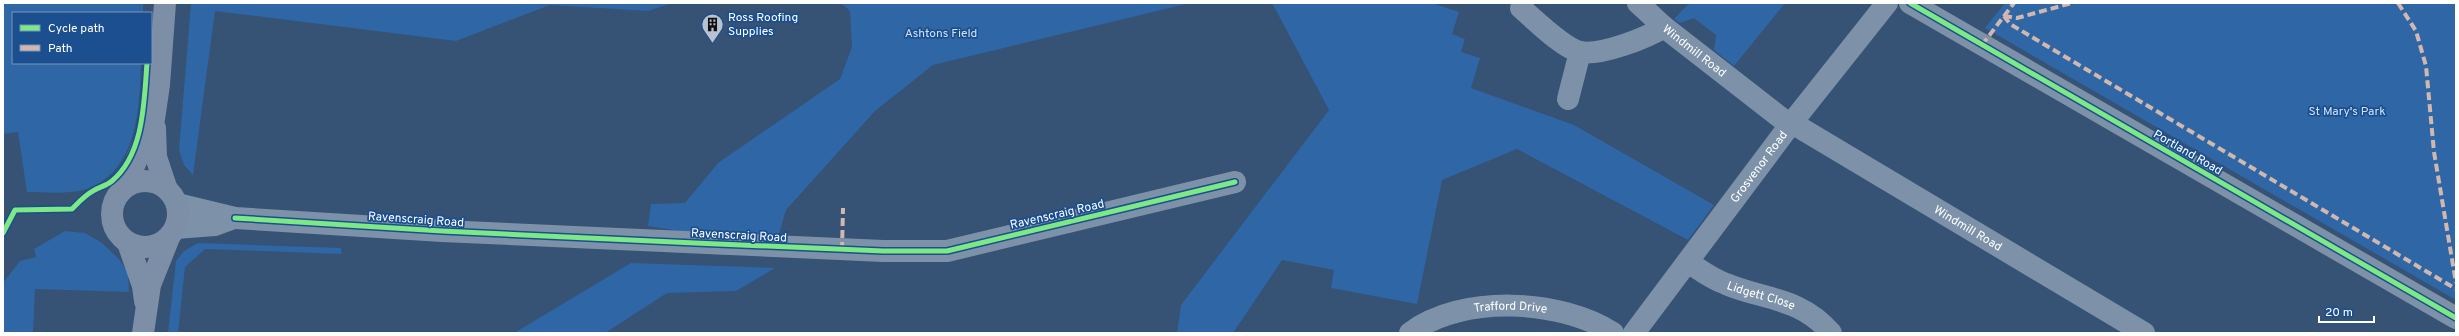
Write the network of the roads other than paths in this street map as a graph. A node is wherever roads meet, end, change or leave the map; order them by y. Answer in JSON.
{"nodes":[{"id":1,"x":164,"y":3,"type":"edge"},
{"id":2,"x":1638,"y":3,"type":"edge"},
{"id":3,"x":1886,"y":3,"type":"edge"},
{"id":4,"x":1910,"y":3,"type":"edge"},
{"id":5,"x":1518,"y":7,"type":"edge"},
{"id":6,"x":1664,"y":27,"type":"junction"},
{"id":7,"x":1580,"y":52,"type":"junction"},
{"id":8,"x":1568,"y":99,"type":"dead end"},
{"id":9,"x":154,"y":119,"type":"junction"},
{"id":10,"x":1791,"y":124,"type":"junction"},
{"id":11,"x":1234,"y":182,"type":"dead end"},
{"id":12,"x":125,"y":187,"type":"junction"},
{"id":13,"x":172,"y":196,"type":"junction"},
{"id":14,"x":236,"y":218,"type":"junction"},
{"id":15,"x":173,"y":232,"type":"junction"},
{"id":16,"x":128,"y":243,"type":"junction"},
{"id":17,"x":1688,"y":262,"type":"junction"},
{"id":18,"x":145,"y":304,"type":"junction"},
{"id":19,"x":2456,"y":318,"type":"edge"},
{"id":20,"x":143,"y":333,"type":"edge"},
{"id":21,"x":1410,"y":333,"type":"edge"},
{"id":22,"x":1613,"y":333,"type":"edge"},
{"id":23,"x":1634,"y":333,"type":"edge"},
{"id":24,"x":1830,"y":333,"type":"edge"},
{"id":25,"x":2144,"y":333,"type":"edge"}],
"edges":[{"from":1,"to":9,"type":"main road"},
{"from":2,"to":6,"type":"street","name":"Windmill Road"},
{"from":3,"to":10,"type":"street","name":"Grosvenor Road"},
{"from":4,"to":19,"type":"street","name":"Portland Road"},
{"from":5,"to":7,"type":"street"},
{"from":6,"to":7,"type":"street"},
{"from":6,"to":10,"type":"street","name":"Windmill Road"},
{"from":7,"to":8,"type":"street"},
{"from":9,"to":12,"type":"main road"},
{"from":9,"to":13,"type":"main road"},
{"from":10,"to":17,"type":"street","name":"Grosvenor Road"},
{"from":10,"to":25,"type":"street","name":"Windmill Road"},
{"from":11,"to":14,"type":"street","name":"Ravenscraig Road"},
{"from":12,"to":13,"type":"main road"},
{"from":12,"to":16,"type":"main road"},
{"from":13,"to":14,"type":"street","name":"Ravenscraig Road"},
{"from":13,"to":15,"type":"main road"},
{"from":14,"to":15,"type":"street","name":"Ravenscraig Road"},
{"from":15,"to":16,"type":"main road"},
{"from":15,"to":18,"type":"main road"},
{"from":16,"to":18,"type":"main road"},
{"from":17,"to":23,"type":"street","name":"Grosvenor Road"},
{"from":17,"to":24,"type":"street","name":"Lidgett Close"},
{"from":18,"to":20,"type":"main road"},
{"from":21,"to":22,"type":"street","name":"Trafford Drive"}]}
